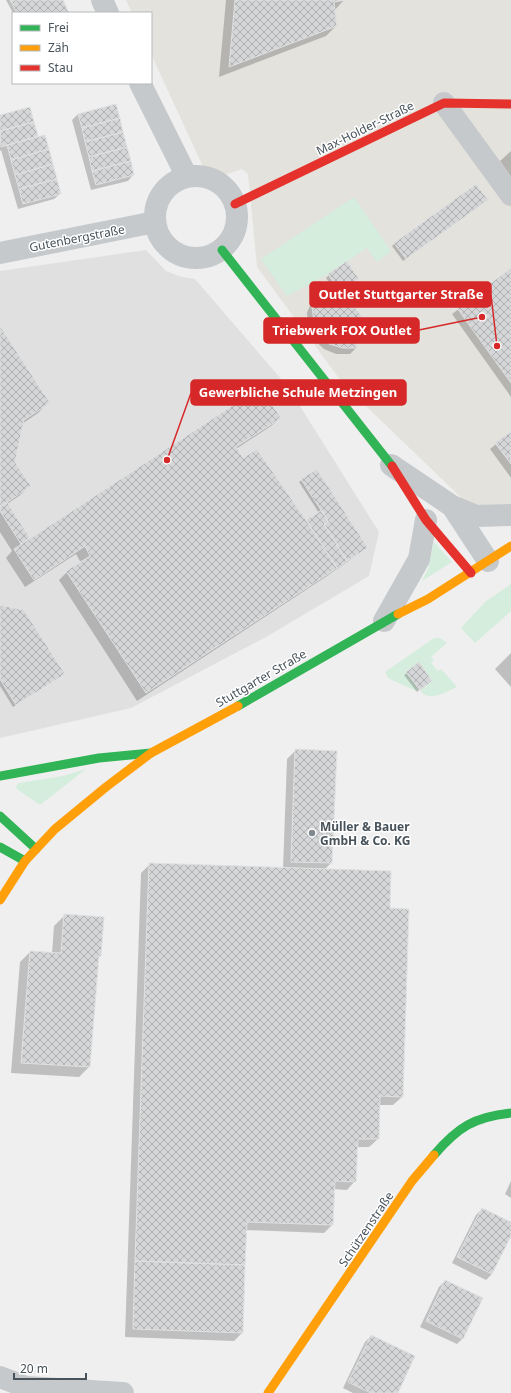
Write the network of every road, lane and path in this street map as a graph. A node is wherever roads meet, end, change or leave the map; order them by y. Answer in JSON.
{"nodes":[{"id":1,"x":102,"y":0,"type":"edge"},
{"id":2,"x":108,"y":12,"type":"edge"},
{"id":3,"x":140,"y":84,"type":"edge"},
{"id":4,"x":444,"y":103,"type":"junction"},
{"id":5,"x":511,"y":104,"type":"edge"},
{"id":6,"x":187,"y":177,"type":"junction"},
{"id":7,"x":511,"y":195,"type":"edge"},
{"id":8,"x":235,"y":204,"type":"junction"},
{"id":9,"x":155,"y":222,"type":"junction"},
{"id":10,"x":222,"y":250,"type":"junction"},
{"id":11,"x":0,"y":253,"type":"edge"},
{"id":12,"x":391,"y":465,"type":"junction"},
{"id":13,"x":452,"y":506,"type":"junction"},
{"id":14,"x":511,"y":515,"type":"edge"},
{"id":15,"x":426,"y":520,"type":"junction"},
{"id":16,"x":511,"y":546,"type":"edge"},
{"id":17,"x":480,"y":567,"type":"junction"},
{"id":18,"x":384,"y":621,"type":"junction"},
{"id":19,"x":151,"y":753,"type":"junction"},
{"id":20,"x":0,"y":776,"type":"edge"},
{"id":21,"x":0,"y":816,"type":"edge"},
{"id":22,"x":0,"y":847,"type":"edge"},
{"id":23,"x":36,"y":849,"type":"junction"},
{"id":24,"x":26,"y":861,"type":"junction"},
{"id":25,"x":0,"y":900,"type":"edge"},
{"id":26,"x":511,"y":1112,"type":"edge"},
{"id":27,"x":0,"y":1377,"type":"edge"},
{"id":28,"x":17,"y":1390,"type":"edge"},
{"id":29,"x":123,"y":1393,"type":"edge"},
{"id":30,"x":268,"y":1393,"type":"edge"}],
"edges":[{"from":1,"to":2,"type":"street"},
{"from":3,"to":6,"type":"street"},
{"from":4,"to":5,"type":"street","name":"Max-Holder-Straße"},
{"from":4,"to":7,"type":"street"},
{"from":4,"to":8,"type":"street","name":"Max-Holder-Straße"},
{"from":6,"to":8,"type":"street"},
{"from":6,"to":9,"type":"street"},
{"from":8,"to":10,"type":"street"},
{"from":9,"to":10,"type":"street"},
{"from":9,"to":11,"type":"street","name":"Gutenbergstraße"},
{"from":10,"to":12,"type":"street"},
{"from":12,"to":13,"type":"street"},
{"from":12,"to":15,"type":"street"},
{"from":13,"to":14,"type":"street"},
{"from":13,"to":17,"type":"street"},
{"from":15,"to":17,"type":"street"},
{"from":15,"to":18,"type":"street"},
{"from":16,"to":17,"type":"street","name":"Stuttgarter Straße"},
{"from":17,"to":18,"type":"street","name":"Stuttgarter Straße"},
{"from":18,"to":19,"type":"street","name":"Stuttgarter Straße"},
{"from":19,"to":20,"type":"street"},
{"from":19,"to":23,"type":"street","name":"Stuttgarter Straße"},
{"from":21,"to":23,"type":"street"},
{"from":22,"to":24,"type":"street"},
{"from":23,"to":24,"type":"street","name":"Stuttgarter Straße"},
{"from":24,"to":25,"type":"street","name":"Stuttgarter Straße"},
{"from":26,"to":30,"type":"street","name":"Schützenstraße"},
{"from":27,"to":28,"type":"street"},
{"from":28,"to":29,"type":"street"}]}
